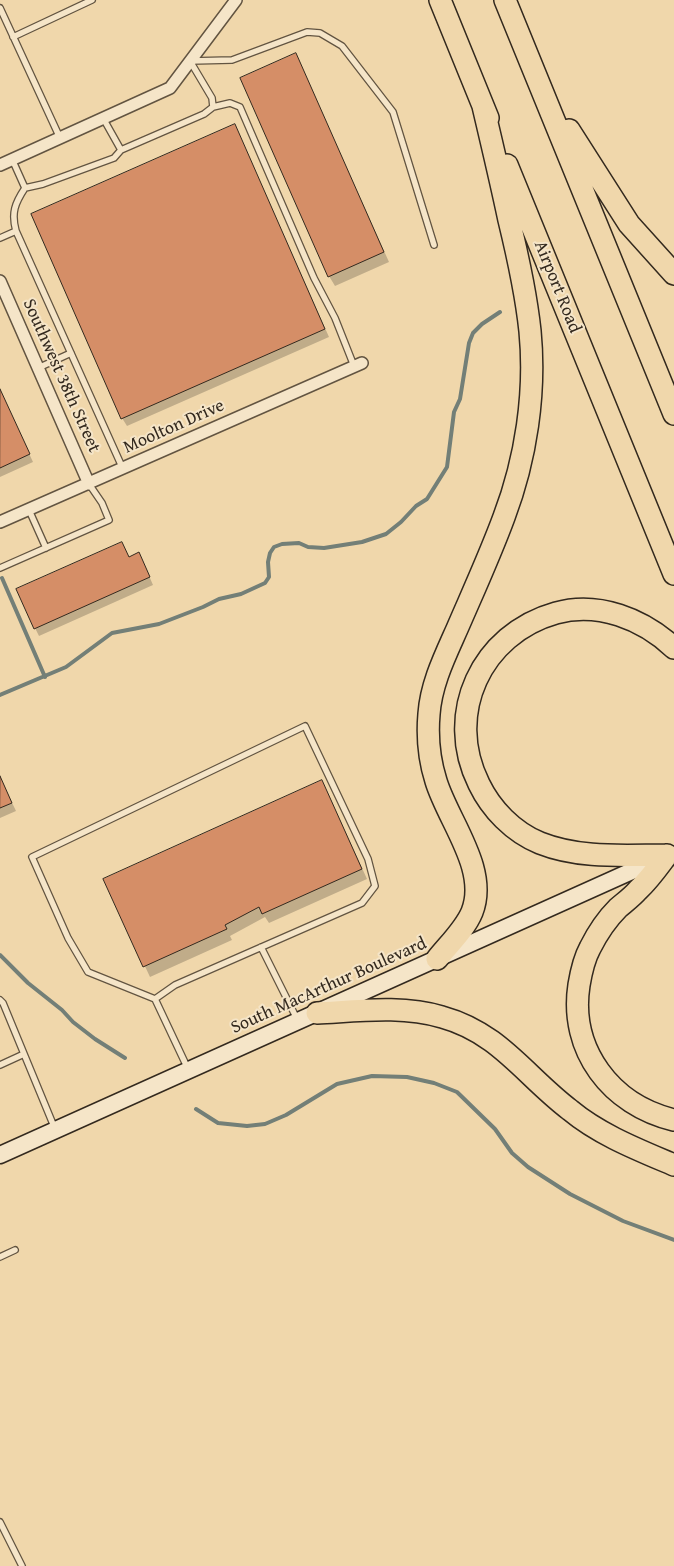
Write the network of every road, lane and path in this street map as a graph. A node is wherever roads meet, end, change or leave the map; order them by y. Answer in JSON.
{"nodes":[{"id":1,"x":92,"y":0,"type":"edge"},
{"id":2,"x":236,"y":0,"type":"edge"},
{"id":3,"x":440,"y":0,"type":"edge"},
{"id":4,"x":505,"y":0,"type":"edge"},
{"id":5,"x":0,"y":8,"type":"edge"},
{"id":6,"x":13,"y":37,"type":"junction"},
{"id":7,"x":190,"y":61,"type":"junction"},
{"id":8,"x":545,"y":94,"type":"junction"},
{"id":9,"x":483,"y":106,"type":"junction"},
{"id":10,"x":213,"y":107,"type":"junction"},
{"id":11,"x":104,"y":118,"type":"junction"},
{"id":12,"x":60,"y":138,"type":"junction"},
{"id":13,"x":121,"y":150,"type":"junction"},
{"id":14,"x":12,"y":159,"type":"junction"},
{"id":15,"x":0,"y":165,"type":"edge"},
{"id":16,"x":25,"y":188,"type":"junction"},
{"id":17,"x":16,"y":231,"type":"junction"},
{"id":18,"x":0,"y":238,"type":"edge"},
{"id":19,"x":434,"y":244,"type":"dead end"},
{"id":20,"x":674,"y":274,"type":"edge"},
{"id":21,"x":0,"y":281,"type":"edge"},
{"id":22,"x":70,"y":353,"type":"junction"},
{"id":23,"x":358,"y":364,"type":"joint"},
{"id":24,"x":38,"y":368,"type":"junction"},
{"id":25,"x":674,"y":414,"type":"edge"},
{"id":26,"x":123,"y":469,"type":"junction"},
{"id":27,"x":89,"y":484,"type":"junction"},
{"id":28,"x":28,"y":510,"type":"junction"},
{"id":29,"x":0,"y":522,"type":"edge"},
{"id":30,"x":46,"y":548,"type":"junction"},
{"id":31,"x":0,"y":568,"type":"edge"},
{"id":32,"x":674,"y":574,"type":"edge"},
{"id":33,"x":674,"y":648,"type":"edge"},
{"id":34,"x":671,"y":853,"type":"edge"},
{"id":35,"x":261,"y":947,"type":"junction"},
{"id":36,"x":437,"y":959,"type":"junction"},
{"id":37,"x":155,"y":999,"type":"junction"},
{"id":38,"x":0,"y":1000,"type":"edge"},
{"id":39,"x":308,"y":1018,"type":"junction"},
{"id":40,"x":24,"y":1054,"type":"junction"},
{"id":41,"x":0,"y":1065,"type":"edge"},
{"id":42,"x":189,"y":1071,"type":"junction"},
{"id":43,"x":674,"y":1120,"type":"edge"},
{"id":44,"x":56,"y":1132,"type":"junction"},
{"id":45,"x":0,"y":1155,"type":"edge"},
{"id":46,"x":674,"y":1165,"type":"edge"},
{"id":47,"x":15,"y":1250,"type":"dead end"},
{"id":48,"x":0,"y":1257,"type":"edge"},
{"id":49,"x":0,"y":1522,"type":"edge"},
{"id":50,"x":22,"y":1566,"type":"edge"}],
"edges":[{"from":1,"to":6,"type":"lane"},
{"from":2,"to":7,"type":"street"},
{"from":3,"to":9,"type":"highway","name":"Airport Road"},
{"from":4,"to":8,"type":"highway"},
{"from":5,"to":6,"type":"lane"},
{"from":6,"to":12,"type":"lane"},
{"from":7,"to":10,"type":"lane"},
{"from":7,"to":11,"type":"street"},
{"from":7,"to":19,"type":"lane"},
{"from":8,"to":20,"type":"highway"},
{"from":8,"to":25,"type":"highway"},
{"from":9,"to":32,"type":"highway","name":"Airport Road"},
{"from":9,"to":36,"type":"highway"},
{"from":10,"to":13,"type":"lane"},
{"from":10,"to":23,"type":"lane"},
{"from":11,"to":12,"type":"street"},
{"from":11,"to":13,"type":"lane"},
{"from":12,"to":14,"type":"street"},
{"from":13,"to":16,"type":"lane"},
{"from":14,"to":15,"type":"street"},
{"from":14,"to":16,"type":"lane"},
{"from":16,"to":17,"type":"lane"},
{"from":17,"to":18,"type":"lane"},
{"from":17,"to":22,"type":"lane"},
{"from":21,"to":24,"type":"street","name":"Southwest 38th Street"},
{"from":22,"to":24,"type":"lane"},
{"from":22,"to":26,"type":"lane"},
{"from":23,"to":26,"type":"street","name":"Moolton Drive"},
{"from":24,"to":27,"type":"street","name":"Southwest 38th Street"},
{"from":26,"to":27,"type":"street","name":"Moolton Drive"},
{"from":27,"to":28,"type":"street","name":"Moolton Drive"},
{"from":27,"to":30,"type":"lane"},
{"from":28,"to":29,"type":"street","name":"Moolton Drive"},
{"from":28,"to":30,"type":"lane"},
{"from":30,"to":31,"type":"lane"},
{"from":33,"to":34,"type":"highway"},
{"from":34,"to":36,"type":"main road","name":"South MacArthur Boulevard"},
{"from":34,"to":43,"type":"highway"},
{"from":35,"to":37,"type":"lane"},
{"from":35,"to":37,"type":"lane"},
{"from":35,"to":39,"type":"lane"},
{"from":36,"to":39,"type":"main road","name":"South MacArthur Boulevard"},
{"from":37,"to":42,"type":"lane"},
{"from":38,"to":40,"type":"lane"},
{"from":39,"to":42,"type":"main road","name":"South MacArthur Boulevard"},
{"from":39,"to":46,"type":"highway"},
{"from":40,"to":41,"type":"lane"},
{"from":40,"to":44,"type":"lane"},
{"from":42,"to":44,"type":"main road","name":"South MacArthur Boulevard"},
{"from":44,"to":45,"type":"main road","name":"South MacArthur Boulevard"},
{"from":47,"to":48,"type":"lane"},
{"from":49,"to":50,"type":"lane"}]}
